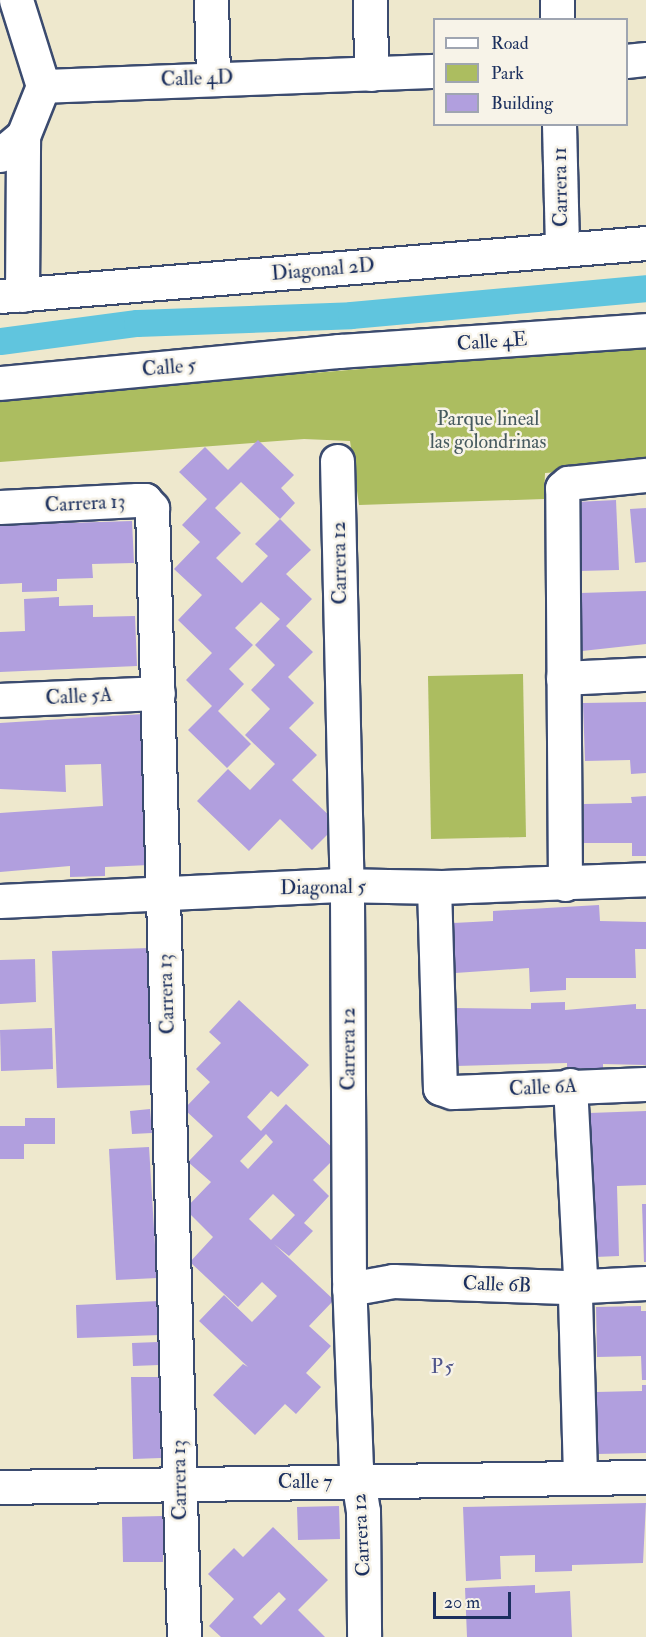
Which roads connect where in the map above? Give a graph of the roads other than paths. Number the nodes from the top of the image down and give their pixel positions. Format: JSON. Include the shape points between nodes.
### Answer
{"nodes":[{"id":1,"x":16,"y":0,"type":"edge"},
{"id":2,"x":211,"y":0,"type":"edge"},
{"id":3,"x":370,"y":0,"type":"edge"},
{"id":4,"x":557,"y":0,"type":"edge"},
{"id":5,"x":557,"y":18,"type":"edge"},
{"id":6,"x":646,"y":59,"type":"edge"},
{"id":7,"x":628,"y":61,"type":"edge"},
{"id":8,"x":433,"y":71,"type":"edge"},
{"id":9,"x":372,"y":74,"type":"junction"},
{"id":10,"x":213,"y":76,"type":"junction"},
{"id":11,"x":43,"y":86,"type":"junction"},
{"id":12,"x":559,"y":126,"type":"edge"},
{"id":13,"x":12,"y":146,"type":"edge"},
{"id":14,"x":646,"y":243,"type":"edge"},
{"id":15,"x":562,"y":249,"type":"junction"},
{"id":16,"x":11,"y":296,"type":"edge"},
{"id":17,"x":646,"y":330,"type":"edge"},
{"id":18,"x":353,"y":351,"type":"joint"},
{"id":19,"x":0,"y":383,"type":"edge"},
{"id":20,"x":337,"y":461,"type":"dead end"},
{"id":21,"x":646,"y":475,"type":"edge"},
{"id":22,"x":0,"y":507,"type":"edge"},
{"id":23,"x":646,"y":674,"type":"edge"},
{"id":24,"x":563,"y":678,"type":"junction"},
{"id":25,"x":158,"y":693,"type":"junction"},
{"id":26,"x":0,"y":700,"type":"edge"},
{"id":27,"x":646,"y":879,"type":"edge"},
{"id":28,"x":565,"y":884,"type":"junction"},
{"id":29,"x":347,"y":885,"type":"junction"},
{"id":30,"x":434,"y":887,"type":"junction"},
{"id":31,"x":165,"y":893,"type":"junction"},
{"id":32,"x":0,"y":901,"type":"edge"},
{"id":33,"x":646,"y":1084,"type":"edge"},
{"id":34,"x":570,"y":1085,"type":"junction"},
{"id":35,"x":646,"y":1283,"type":"edge"},
{"id":36,"x":576,"y":1286,"type":"junction"},
{"id":37,"x":349,"y":1289,"type":"junction"},
{"id":38,"x":646,"y":1477,"type":"edge"},
{"id":39,"x":580,"y":1478,"type":"junction"},
{"id":40,"x":358,"y":1481,"type":"junction"},
{"id":41,"x":180,"y":1483,"type":"junction"},
{"id":42,"x":0,"y":1487,"type":"edge"},
{"id":43,"x":184,"y":1637,"type":"edge"},
{"id":44,"x":364,"y":1637,"type":"edge"}],
"edges":[{"from":1,"to":11,"type":"street"},
{"from":2,"to":10,"type":"street"},
{"from":3,"to":9,"type":"street"},
{"from":4,"to":5,"type":"street"},
{"from":6,"to":7,"type":"street"},
{"from":8,"to":9,"type":"street","name":"Calle 4D"},
{"from":9,"to":10,"type":"street","name":"Calle 4D"},
{"from":10,"to":11,"type":"street","name":"Calle 4D"},
{"from":11,"to":13,"type":"street"},
{"from":12,"to":15,"type":"street","name":"Carrera 11"},
{"from":13,"to":16,"type":"street"},
{"from":14,"to":15,"type":"street","name":"Diagonal 2D"},
{"from":15,"to":16,"type":"street","name":"Diagonal 2D"},
{"from":17,"to":18,"type":"street","name":"Calle 4E"},
{"from":18,"to":19,"type":"street","name":"Calle 5"},
{"from":20,"to":29,"type":"street","name":"Carrera 12"},
{"from":21,"to":24,"type":"street","via":[[563,486]]},
{"from":22,"to":25,"type":"street","name":"Carrera 13","via":[[138,500],[150,503]]},
{"from":23,"to":24,"type":"street"},
{"from":24,"to":28,"type":"street"},
{"from":25,"to":26,"type":"street","name":"Calle 5A"},
{"from":25,"to":31,"type":"street","name":"Carrera 13"},
{"from":27,"to":28,"type":"street","name":"Diagonal 5"},
{"from":28,"to":30,"type":"street","name":"Diagonal 5"},
{"from":29,"to":30,"type":"street","name":"Diagonal 5"},
{"from":29,"to":31,"type":"street","name":"Diagonal 5"},
{"from":29,"to":37,"type":"street","name":"Carrera 12"},
{"from":30,"to":34,"type":"street","name":"Calle 6A","via":[[440,1088],[452,1092]]},
{"from":31,"to":32,"type":"street","name":"Diagonal 5"},
{"from":31,"to":41,"type":"street","name":"Carrera 13"},
{"from":33,"to":34,"type":"street","name":"Calle 6A"},
{"from":34,"to":36,"type":"street","via":[[580,1274]]},
{"from":35,"to":36,"type":"street","name":"Calle 6B"},
{"from":36,"to":37,"type":"street","name":"Calle 6B","via":[[393,1281]]},
{"from":36,"to":39,"type":"street"},
{"from":37,"to":40,"type":"street","name":"Carrera 12"},
{"from":38,"to":39,"type":"street","name":"Calle 7"},
{"from":39,"to":40,"type":"street","name":"Calle 7"},
{"from":40,"to":41,"type":"street","name":"Calle 7"},
{"from":40,"to":44,"type":"street","name":"Carrera 12","via":[[363,1511]]},
{"from":41,"to":42,"type":"street","name":"Calle 7"},
{"from":41,"to":43,"type":"street","name":"Carrera 13"}]}
